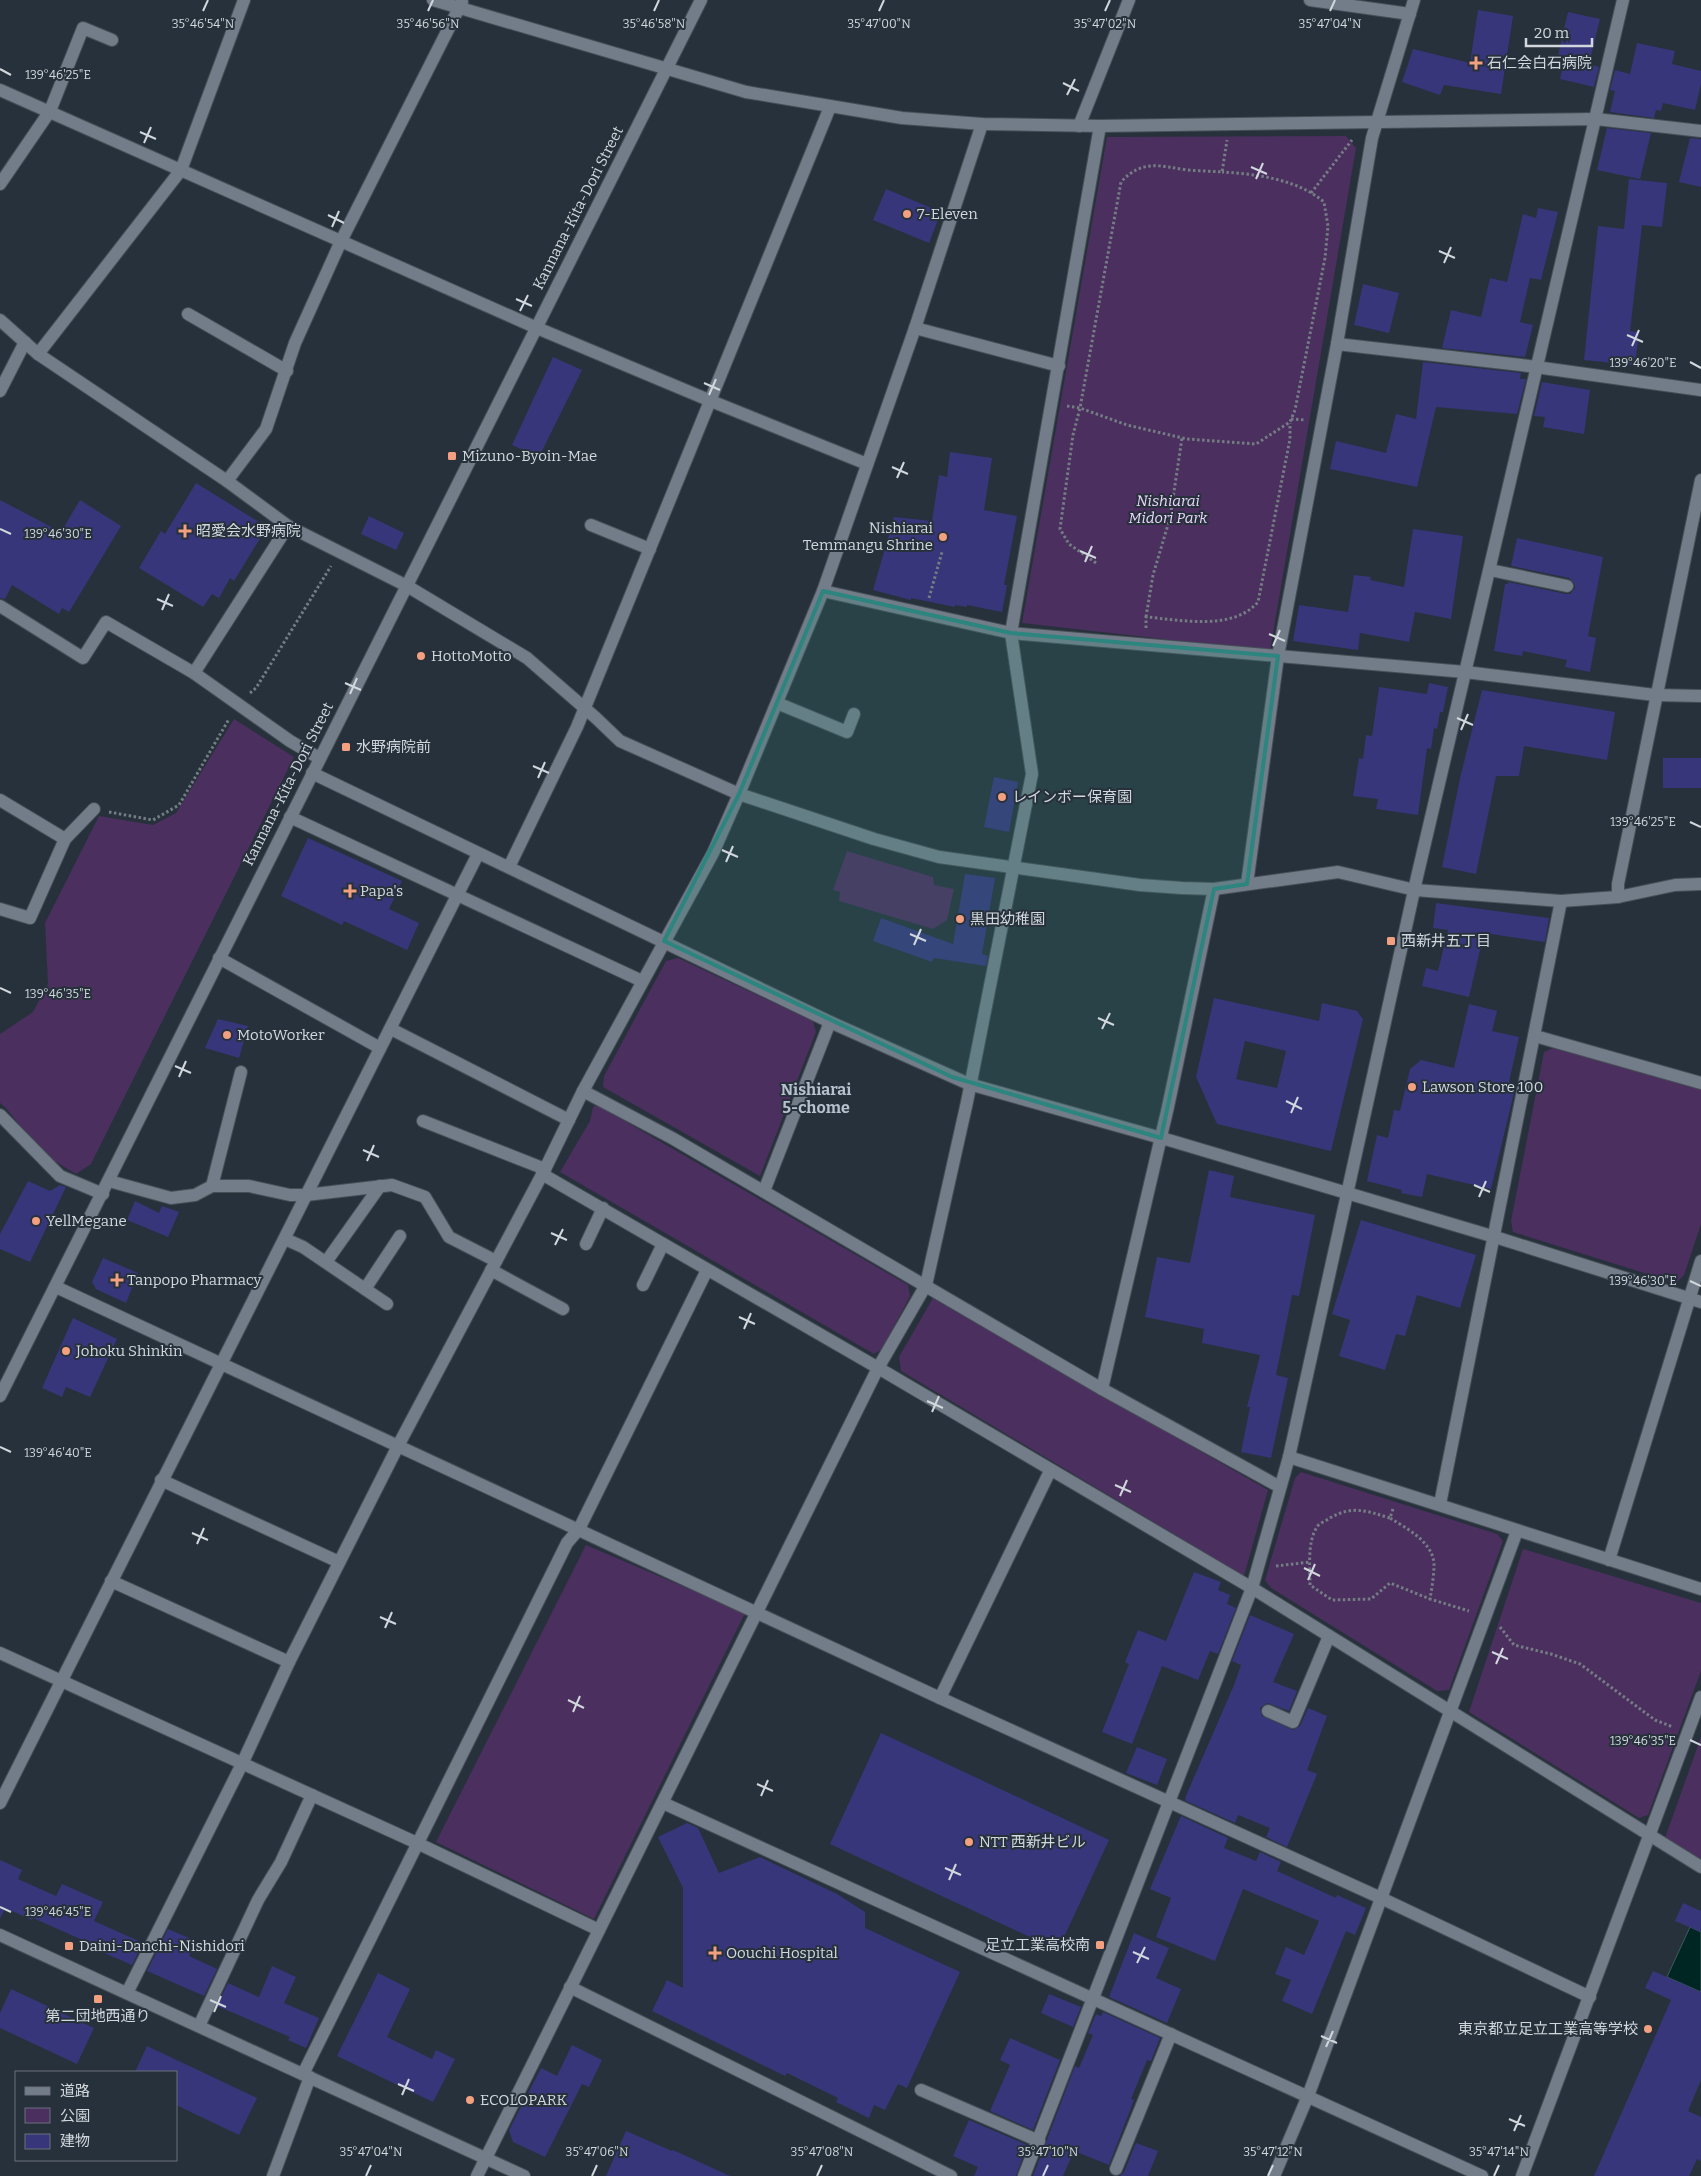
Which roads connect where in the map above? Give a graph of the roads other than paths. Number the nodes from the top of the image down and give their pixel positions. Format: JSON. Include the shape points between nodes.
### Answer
{"nodes":[{"id":1,"x":244,"y":0,"type":"edge"},
{"id":2,"x":433,"y":0,"type":"edge"},
{"id":3,"x":701,"y":0,"type":"edge"},
{"id":4,"x":1129,"y":0,"type":"edge"},
{"id":5,"x":1310,"y":0,"type":"edge"},
{"id":6,"x":1414,"y":0,"type":"edge"},
{"id":7,"x":1623,"y":0,"type":"edge"},
{"id":8,"x":461,"y":4,"type":"edge"},
{"id":9,"x":1410,"y":14,"type":"junction"},
{"id":10,"x":112,"y":40,"type":"dead end"},
{"id":11,"x":666,"y":70,"type":"junction"},
{"id":12,"x":0,"y":90,"type":"edge"},
{"id":13,"x":830,"y":107,"type":"junction"},
{"id":14,"x":50,"y":111,"type":"junction"},
{"id":15,"x":1596,"y":119,"type":"junction"},
{"id":16,"x":1377,"y":122,"type":"junction"},
{"id":17,"x":982,"y":124,"type":"junction"},
{"id":18,"x":1079,"y":126,"type":"junction"},
{"id":19,"x":1100,"y":126,"type":"junction"},
{"id":20,"x":1701,"y":131,"type":"edge"},
{"id":21,"x":181,"y":170,"type":"junction"},
{"id":22,"x":0,"y":184,"type":"edge"},
{"id":23,"x":341,"y":241,"type":"junction"},
{"id":24,"x":188,"y":314,"type":"dead end"},
{"id":25,"x":0,"y":320,"type":"edge"},
{"id":26,"x":537,"y":328,"type":"junction"},
{"id":27,"x":915,"y":328,"type":"junction"},
{"id":28,"x":25,"y":342,"type":"junction"},
{"id":29,"x":1337,"y":344,"type":"junction"},
{"id":30,"x":38,"y":354,"type":"junction"},
{"id":31,"x":1059,"y":366,"type":"junction"},
{"id":32,"x":1537,"y":367,"type":"junction"},
{"id":33,"x":287,"y":371,"type":"junction"},
{"id":34,"x":1701,"y":390,"type":"edge"},
{"id":35,"x":0,"y":391,"type":"edge"},
{"id":36,"x":711,"y":401,"type":"junction"},
{"id":37,"x":867,"y":464,"type":"junction"},
{"id":38,"x":1701,"y":480,"type":"edge"},
{"id":39,"x":227,"y":481,"type":"junction"},
{"id":40,"x":288,"y":526,"type":"junction"},
{"id":41,"x":591,"y":526,"type":"dead end"},
{"id":42,"x":650,"y":549,"type":"junction"},
{"id":43,"x":1490,"y":570,"type":"junction"},
{"id":44,"x":407,"y":586,"type":"junction"},
{"id":45,"x":1566,"y":586,"type":"dead end"},
{"id":46,"x":823,"y":591,"type":"junction"},
{"id":47,"x":0,"y":606,"type":"edge"},
{"id":48,"x":1011,"y":633,"type":"junction"},
{"id":49,"x":1278,"y":656,"type":"junction"},
{"id":50,"x":1465,"y":672,"type":"junction"},
{"id":51,"x":194,"y":673,"type":"junction"},
{"id":52,"x":1655,"y":695,"type":"junction"},
{"id":53,"x":1701,"y":696,"type":"edge"},
{"id":54,"x":777,"y":703,"type":"junction"},
{"id":55,"x":584,"y":708,"type":"junction"},
{"id":56,"x":854,"y":714,"type":"dead end"},
{"id":57,"x":319,"y":758,"type":"junction"},
{"id":58,"x":312,"y":773,"type":"junction"},
{"id":59,"x":739,"y":794,"type":"junction"},
{"id":60,"x":0,"y":800,"type":"edge"},
{"id":61,"x":94,"y":809,"type":"dead end"},
{"id":62,"x":290,"y":817,"type":"junction"},
{"id":63,"x":65,"y":839,"type":"junction"},
{"id":64,"x":478,"y":854,"type":"junction"},
{"id":65,"x":1014,"y":866,"type":"junction"},
{"id":66,"x":508,"y":867,"type":"junction"},
{"id":67,"x":1247,"y":884,"type":"junction"},
{"id":68,"x":1701,"y":884,"type":"edge"},
{"id":69,"x":1214,"y":889,"type":"junction"},
{"id":70,"x":1415,"y":890,"type":"junction"},
{"id":71,"x":457,"y":894,"type":"junction"},
{"id":72,"x":1618,"y":897,"type":"junction"},
{"id":73,"x":1561,"y":901,"type":"junction"},
{"id":74,"x":0,"y":909,"type":"edge"},
{"id":75,"x":664,"y":941,"type":"junction"},
{"id":76,"x":219,"y":958,"type":"junction"},
{"id":77,"x":642,"y":981,"type":"junction"},
{"id":78,"x":830,"y":1022,"type":"junction"},
{"id":79,"x":391,"y":1030,"type":"junction"},
{"id":80,"x":1535,"y":1036,"type":"junction"},
{"id":81,"x":380,"y":1048,"type":"junction"},
{"id":82,"x":241,"y":1072,"type":"dead end"},
{"id":83,"x":1701,"y":1083,"type":"edge"},
{"id":84,"x":969,"y":1084,"type":"junction"},
{"id":85,"x":583,"y":1091,"type":"junction"},
{"id":86,"x":0,"y":1115,"type":"edge"},
{"id":87,"x":568,"y":1120,"type":"junction"},
{"id":88,"x":423,"y":1121,"type":"dead end"},
{"id":89,"x":1161,"y":1138,"type":"junction"},
{"id":90,"x":543,"y":1171,"type":"junction"},
{"id":91,"x":109,"y":1181,"type":"junction"},
{"id":92,"x":212,"y":1186,"type":"junction"},
{"id":93,"x":380,"y":1186,"type":"junction"},
{"id":94,"x":764,"y":1192,"type":"junction"},
{"id":95,"x":103,"y":1194,"type":"junction"},
{"id":96,"x":1348,"y":1194,"type":"junction"},
{"id":97,"x":306,"y":1195,"type":"junction"},
{"id":98,"x":604,"y":1208,"type":"junction"},
{"id":99,"x":400,"y":1236,"type":"dead end"},
{"id":100,"x":1495,"y":1237,"type":"junction"},
{"id":101,"x":285,"y":1239,"type":"junction"},
{"id":102,"x":586,"y":1244,"type":"dead end"},
{"id":103,"x":663,"y":1244,"type":"junction"},
{"id":104,"x":1701,"y":1261,"type":"edge"},
{"id":105,"x":326,"y":1262,"type":"junction"},
{"id":106,"x":494,"y":1265,"type":"junction"},
{"id":107,"x":707,"y":1270,"type":"junction"},
{"id":108,"x":643,"y":1285,"type":"dead end"},
{"id":109,"x":926,"y":1285,"type":"junction"},
{"id":110,"x":56,"y":1287,"type":"junction"},
{"id":111,"x":365,"y":1289,"type":"junction"},
{"id":112,"x":1695,"y":1300,"type":"edge"},
{"id":113,"x":387,"y":1304,"type":"dead end"},
{"id":114,"x":563,"y":1309,"type":"dead end"},
{"id":115,"x":221,"y":1365,"type":"junction"},
{"id":116,"x":878,"y":1368,"type":"junction"},
{"id":117,"x":1102,"y":1389,"type":"junction"},
{"id":118,"x":0,"y":1396,"type":"edge"},
{"id":119,"x":398,"y":1444,"type":"junction"},
{"id":120,"x":1289,"y":1457,"type":"junction"},
{"id":121,"x":1050,"y":1471,"type":"junction"},
{"id":122,"x":161,"y":1480,"type":"junction"},
{"id":123,"x":1280,"y":1488,"type":"junction"},
{"id":124,"x":1440,"y":1504,"type":"junction"},
{"id":125,"x":579,"y":1529,"type":"junction"},
{"id":126,"x":1517,"y":1531,"type":"junction"},
{"id":127,"x":1609,"y":1560,"type":"junction"},
{"id":128,"x":339,"y":1562,"type":"junction"},
{"id":129,"x":110,"y":1581,"type":"junction"},
{"id":130,"x":1252,"y":1588,"type":"junction"},
{"id":131,"x":1701,"y":1589,"type":"edge"},
{"id":132,"x":758,"y":1612,"type":"junction"},
{"id":133,"x":1329,"y":1636,"type":"junction"},
{"id":134,"x":0,"y":1652,"type":"edge"},
{"id":135,"x":289,"y":1662,"type":"junction"},
{"id":136,"x":61,"y":1682,"type":"junction"},
{"id":137,"x":1701,"y":1697,"type":"edge"},
{"id":138,"x":940,"y":1698,"type":"junction"},
{"id":139,"x":1268,"y":1711,"type":"dead end"},
{"id":140,"x":1450,"y":1711,"type":"junction"},
{"id":141,"x":242,"y":1764,"type":"junction"},
{"id":142,"x":312,"y":1795,"type":"junction"},
{"id":143,"x":1170,"y":1801,"type":"junction"},
{"id":144,"x":0,"y":1803,"type":"edge"},
{"id":145,"x":663,"y":1803,"type":"junction"},
{"id":146,"x":1648,"y":1835,"type":"junction"},
{"id":147,"x":416,"y":1843,"type":"junction"},
{"id":148,"x":1701,"y":1867,"type":"edge"},
{"id":149,"x":1381,"y":1898,"type":"junction"},
{"id":150,"x":599,"y":1930,"type":"junction"},
{"id":151,"x":0,"y":1935,"type":"edge"},
{"id":152,"x":570,"y":1987,"type":"junction"},
{"id":153,"x":127,"y":1993,"type":"junction"},
{"id":154,"x":1590,"y":1997,"type":"junction"},
{"id":155,"x":1094,"y":1999,"type":"junction"},
{"id":156,"x":199,"y":2026,"type":"junction"},
{"id":157,"x":1171,"y":2034,"type":"junction"},
{"id":158,"x":306,"y":2076,"type":"junction"},
{"id":159,"x":921,"y":2090,"type":"dead end"},
{"id":160,"x":1308,"y":2096,"type":"junction"},
{"id":161,"x":1039,"y":2141,"type":"junction"},
{"id":162,"x":486,"y":2158,"type":"junction"},
{"id":163,"x":1116,"y":2169,"type":"dead end"},
{"id":164,"x":273,"y":2176,"type":"edge"},
{"id":165,"x":477,"y":2176,"type":"edge"},
{"id":166,"x":524,"y":2176,"type":"edge"},
{"id":167,"x":951,"y":2176,"type":"edge"},
{"id":168,"x":1024,"y":2176,"type":"edge"},
{"id":169,"x":1274,"y":2176,"type":"edge"},
{"id":170,"x":1482,"y":2176,"type":"edge"},
{"id":171,"x":1522,"y":2176,"type":"edge"}],
"edges":[{"from":1,"to":21,"type":"street"},
{"from":2,"to":8,"type":"street"},
{"from":3,"to":11,"type":"street","name":"Kannana-Kita-Dori Street"},
{"from":4,"to":18,"type":"street"},
{"from":5,"to":9,"type":"street"},
{"from":6,"to":9,"type":"street"},
{"from":7,"to":15,"type":"street"},
{"from":8,"to":11,"type":"street"},
{"from":8,"to":23,"type":"street"},
{"from":9,"to":16,"type":"street"},
{"from":10,"to":14,"type":"street","via":[[83,28]]},
{"from":11,"to":13,"type":"street","via":[[746,92]]},
{"from":11,"to":26,"type":"street","name":"Kannana-Kita-Dori Street"},
{"from":12,"to":14,"type":"street"},
{"from":13,"to":17,"type":"street","via":[[902,118]]},
{"from":13,"to":36,"type":"street"},
{"from":14,"to":21,"type":"street"},
{"from":14,"to":22,"type":"street"},
{"from":15,"to":16,"type":"street"},
{"from":15,"to":20,"type":"street"},
{"from":15,"to":32,"type":"street"},
{"from":16,"to":19,"type":"street"},
{"from":16,"to":29,"type":"street"},
{"from":17,"to":18,"type":"street"},
{"from":17,"to":27,"type":"street"},
{"from":18,"to":19,"type":"street"},
{"from":19,"to":31,"type":"street"},
{"from":21,"to":23,"type":"street"},
{"from":21,"to":30,"type":"street"},
{"from":23,"to":26,"type":"street"},
{"from":23,"to":33,"type":"street","via":[[295,343]]},
{"from":24,"to":33,"type":"street"},
{"from":25,"to":28,"type":"street"},
{"from":26,"to":36,"type":"street"},
{"from":26,"to":44,"type":"street","name":"Kannana-Kita-Dori Street"},
{"from":27,"to":31,"type":"street"},
{"from":27,"to":37,"type":"street"},
{"from":28,"to":30,"type":"street"},
{"from":28,"to":35,"type":"street"},
{"from":29,"to":32,"type":"street"},
{"from":29,"to":49,"type":"street"},
{"from":30,"to":39,"type":"street"},
{"from":31,"to":48,"type":"street"},
{"from":32,"to":34,"type":"street"},
{"from":32,"to":43,"type":"street"},
{"from":33,"to":39,"type":"street","via":[[266,429]]},
{"from":36,"to":37,"type":"street"},
{"from":36,"to":42,"type":"street"},
{"from":37,"to":46,"type":"street"},
{"from":38,"to":52,"type":"street"},
{"from":39,"to":40,"type":"street"},
{"from":40,"to":44,"type":"street"},
{"from":40,"to":51,"type":"street"},
{"from":41,"to":42,"type":"street"},
{"from":42,"to":55,"type":"street"},
{"from":43,"to":45,"type":"street"},
{"from":43,"to":50,"type":"street"},
{"from":44,"to":55,"type":"street","via":[[527,658]]},
{"from":44,"to":57,"type":"street","name":"Kannana-Kita-Dori Street"},
{"from":46,"to":48,"type":"street"},
{"from":46,"to":54,"type":"street"},
{"from":47,"to":51,"type":"street","via":[[82,658],[106,622]]},
{"from":48,"to":49,"type":"street"},
{"from":48,"to":65,"type":"street","via":[[1032,774]]},
{"from":49,"to":50,"type":"street"},
{"from":49,"to":67,"type":"street"},
{"from":50,"to":52,"type":"street"},
{"from":50,"to":70,"type":"street"},
{"from":51,"to":57,"type":"street"},
{"from":52,"to":53,"type":"street"},
{"from":52,"to":72,"type":"street"},
{"from":54,"to":56,"type":"street","via":[[847,732]]},
{"from":54,"to":59,"type":"street"},
{"from":55,"to":59,"type":"street","via":[[620,741]]},
{"from":55,"to":66,"type":"street"},
{"from":57,"to":58,"type":"street","name":"Kannana-Kita-Dori Street"},
{"from":58,"to":62,"type":"street","name":"Kannana-Kita-Dori Street"},
{"from":58,"to":64,"type":"street"},
{"from":59,"to":65,"type":"street","via":[[929,854]]},
{"from":59,"to":75,"type":"street","via":[[712,853]]},
{"from":60,"to":63,"type":"street"},
{"from":61,"to":63,"type":"street"},
{"from":62,"to":71,"type":"street"},
{"from":62,"to":76,"type":"street","name":"Kannana-Kita-Dori Street"},
{"from":63,"to":74,"type":"street","via":[[30,918]]},
{"from":64,"to":66,"type":"street"},
{"from":64,"to":71,"type":"street"},
{"from":65,"to":69,"type":"street","via":[[1140,885]]},
{"from":65,"to":84,"type":"street"},
{"from":66,"to":75,"type":"street"},
{"from":67,"to":69,"type":"street"},
{"from":67,"to":70,"type":"street","via":[[1338,872]]},
{"from":68,"to":72,"type":"street","via":[[1676,885]]},
{"from":69,"to":89,"type":"street"},
{"from":70,"to":73,"type":"street"},
{"from":70,"to":96,"type":"street"},
{"from":71,"to":77,"type":"street"},
{"from":71,"to":79,"type":"street"},
{"from":72,"to":73,"type":"street"},
{"from":73,"to":80,"type":"street"},
{"from":75,"to":77,"type":"street"},
{"from":75,"to":78,"type":"street"},
{"from":76,"to":81,"type":"street"},
{"from":76,"to":91,"type":"street","name":"Kannana-Kita-Dori Street"},
{"from":77,"to":85,"type":"street"},
{"from":78,"to":84,"type":"street"},
{"from":78,"to":94,"type":"street"},
{"from":79,"to":81,"type":"street"},
{"from":79,"to":87,"type":"street"},
{"from":80,"to":83,"type":"street"},
{"from":80,"to":100,"type":"street"},
{"from":81,"to":97,"type":"street"},
{"from":82,"to":92,"type":"street"},
{"from":84,"to":89,"type":"street"},
{"from":84,"to":109,"type":"street"},
{"from":85,"to":87,"type":"street"},
{"from":85,"to":94,"type":"street"},
{"from":86,"to":95,"type":"street","via":[[60,1176]]},
{"from":87,"to":90,"type":"street"},
{"from":88,"to":90,"type":"street"},
{"from":89,"to":96,"type":"street"},
{"from":89,"to":117,"type":"street"},
{"from":90,"to":98,"type":"street"},
{"from":90,"to":106,"type":"street"},
{"from":91,"to":92,"type":"street","via":[[172,1198],[194,1195]]},
{"from":91,"to":95,"type":"street","name":"Kannana-Kita-Dori Street"},
{"from":92,"to":97,"type":"street","via":[[249,1186]]},
{"from":93,"to":97,"type":"street"},
{"from":93,"to":105,"type":"street"},
{"from":93,"to":106,"type":"street","via":[[392,1185],[425,1197],[449,1237]]},
{"from":94,"to":109,"type":"street"},
{"from":95,"to":110,"type":"street","name":"Kannana-Kita-Dori Street"},
{"from":96,"to":100,"type":"street"},
{"from":96,"to":120,"type":"street"},
{"from":97,"to":101,"type":"street"},
{"from":98,"to":102,"type":"street"},
{"from":98,"to":103,"type":"street"},
{"from":99,"to":111,"type":"street"},
{"from":100,"to":112,"type":"street"},
{"from":100,"to":124,"type":"street"},
{"from":101,"to":105,"type":"street","via":[[303,1246]]},
{"from":101,"to":115,"type":"street"},
{"from":103,"to":107,"type":"street"},
{"from":103,"to":108,"type":"street"},
{"from":104,"to":112,"type":"street"},
{"from":105,"to":111,"type":"street"},
{"from":106,"to":114,"type":"street"},
{"from":106,"to":119,"type":"street"},
{"from":107,"to":116,"type":"street"},
{"from":107,"to":125,"type":"street"},
{"from":109,"to":116,"type":"street"},
{"from":109,"to":117,"type":"street"},
{"from":110,"to":115,"type":"street"},
{"from":110,"to":118,"type":"street","name":"Kannana-Kita-Dori Street"},
{"from":111,"to":113,"type":"street"},
{"from":112,"to":127,"type":"street"},
{"from":115,"to":119,"type":"street"},
{"from":115,"to":122,"type":"street"},
{"from":116,"to":121,"type":"street"},
{"from":116,"to":132,"type":"street"},
{"from":117,"to":123,"type":"street"},
{"from":119,"to":125,"type":"street"},
{"from":119,"to":128,"type":"street"},
{"from":120,"to":123,"type":"street"},
{"from":120,"to":124,"type":"street"},
{"from":121,"to":130,"type":"street"},
{"from":121,"to":138,"type":"street"},
{"from":122,"to":128,"type":"street"},
{"from":122,"to":129,"type":"street"},
{"from":123,"to":130,"type":"street"},
{"from":124,"to":126,"type":"street"},
{"from":125,"to":132,"type":"street"},
{"from":125,"to":147,"type":"street","via":[[568,1543]]},
{"from":126,"to":127,"type":"street"},
{"from":126,"to":140,"type":"street"},
{"from":127,"to":131,"type":"street"},
{"from":128,"to":135,"type":"street"},
{"from":129,"to":135,"type":"street"},
{"from":129,"to":136,"type":"street"},
{"from":130,"to":133,"type":"street"},
{"from":130,"to":143,"type":"street"},
{"from":132,"to":138,"type":"street"},
{"from":132,"to":145,"type":"street"},
{"from":133,"to":139,"type":"street","via":[[1293,1722]]},
{"from":133,"to":140,"type":"street"},
{"from":134,"to":136,"type":"street"},
{"from":135,"to":141,"type":"street"},
{"from":136,"to":141,"type":"street"},
{"from":136,"to":144,"type":"street"},
{"from":137,"to":146,"type":"street"},
{"from":138,"to":143,"type":"street"},
{"from":140,"to":146,"type":"street"},
{"from":140,"to":149,"type":"street"},
{"from":141,"to":142,"type":"street"},
{"from":141,"to":153,"type":"street"},
{"from":142,"to":147,"type":"street"},
{"from":142,"to":156,"type":"street"},
{"from":143,"to":149,"type":"street"},
{"from":143,"to":155,"type":"street"},
{"from":145,"to":150,"type":"street"},
{"from":145,"to":155,"type":"street"},
{"from":146,"to":148,"type":"street"},
{"from":146,"to":154,"type":"street"},
{"from":147,"to":150,"type":"street"},
{"from":147,"to":158,"type":"street"},
{"from":149,"to":154,"type":"street"},
{"from":149,"to":160,"type":"street"},
{"from":150,"to":152,"type":"street"},
{"from":151,"to":153,"type":"street"},
{"from":152,"to":162,"type":"street"},
{"from":152,"to":167,"type":"street"},
{"from":153,"to":156,"type":"street"},
{"from":154,"to":171,"type":"street"},
{"from":155,"to":157,"type":"street"},
{"from":155,"to":161,"type":"street"},
{"from":156,"to":158,"type":"street"},
{"from":157,"to":160,"type":"street"},
{"from":157,"to":163,"type":"street"},
{"from":158,"to":162,"type":"street"},
{"from":158,"to":164,"type":"street"},
{"from":159,"to":161,"type":"street"},
{"from":160,"to":169,"type":"street"},
{"from":160,"to":170,"type":"street"},
{"from":161,"to":168,"type":"street"},
{"from":162,"to":165,"type":"street"},
{"from":162,"to":166,"type":"street"}]}
